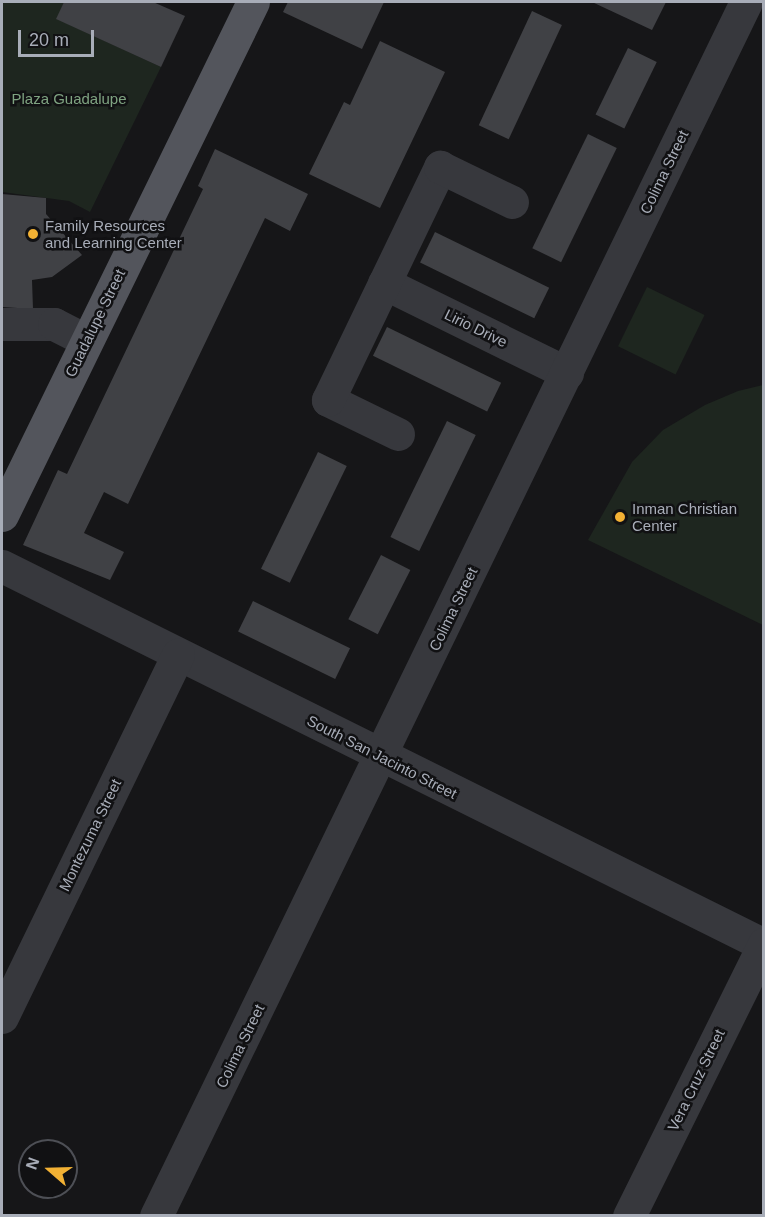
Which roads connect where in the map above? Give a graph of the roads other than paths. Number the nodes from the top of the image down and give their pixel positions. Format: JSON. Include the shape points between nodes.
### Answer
{"nodes":[{"id":1,"x":253,"y":2,"type":"edge"},
{"id":2,"x":746,"y":2,"type":"edge"},
{"id":3,"x":512,"y":202,"type":"dead end"},
{"id":4,"x":384,"y":283,"type":"junction"},
{"id":5,"x":2,"y":324,"type":"edge"},
{"id":6,"x":86,"y":340,"type":"junction"},
{"id":7,"x":567,"y":373,"type":"junction"},
{"id":8,"x":398,"y":434,"type":"dead end"},
{"id":9,"x":2,"y":515,"type":"edge"},
{"id":10,"x":2,"y":566,"type":"edge"},
{"id":11,"x":178,"y":654,"type":"junction"},
{"id":12,"x":381,"y":757,"type":"junction"},
{"id":13,"x":763,"y":945,"type":"edge"},
{"id":14,"x":2,"y":1017,"type":"edge"},
{"id":15,"x":156,"y":1215,"type":"edge"},
{"id":16,"x":629,"y":1215,"type":"edge"}],
"edges":[{"from":1,"to":6,"type":"main road","name":"Guadalupe Street"},
{"from":2,"to":7,"type":"street","name":"Colima Street"},
{"from":3,"to":4,"type":"street","via":[[440,167]]},
{"from":4,"to":7,"type":"street","name":"Lirio Drive"},
{"from":4,"to":8,"type":"street","via":[[328,400]]},
{"from":5,"to":6,"type":"street","via":[[54,324]]},
{"from":6,"to":9,"type":"main road","name":"Guadalupe Street"},
{"from":7,"to":12,"type":"street","name":"Colima Street"},
{"from":10,"to":11,"type":"street","name":"South San Jacinto Street"},
{"from":11,"to":12,"type":"street","name":"South San Jacinto Street"},
{"from":11,"to":14,"type":"street","name":"Montezuma Street"},
{"from":12,"to":13,"type":"street","name":"South San Jacinto Street"},
{"from":12,"to":15,"type":"street","name":"Colima Street"},
{"from":13,"to":16,"type":"street","name":"Vera Cruz Street"}]}
